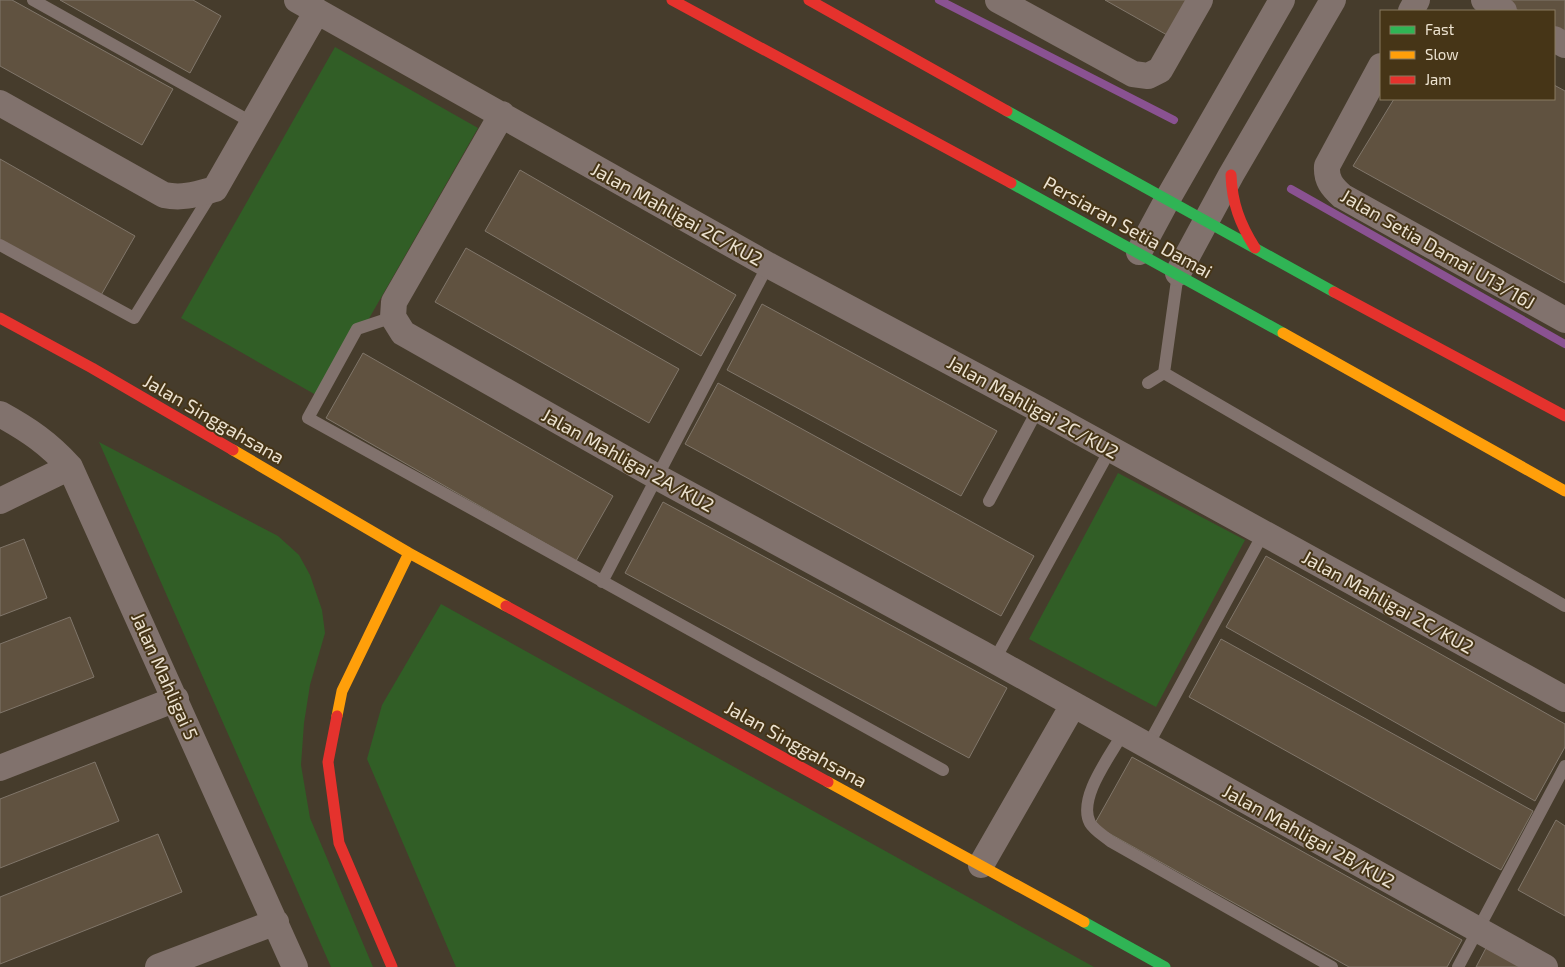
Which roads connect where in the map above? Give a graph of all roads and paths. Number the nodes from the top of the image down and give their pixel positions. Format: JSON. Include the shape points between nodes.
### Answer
{"nodes":[{"id":1,"x":33,"y":0,"type":"edge"},
{"id":2,"x":672,"y":0,"type":"edge"},
{"id":3,"x":810,"y":0,"type":"edge"},
{"id":4,"x":998,"y":0,"type":"edge"},
{"id":5,"x":1200,"y":0,"type":"edge"},
{"id":6,"x":1282,"y":0,"type":"edge"},
{"id":7,"x":1333,"y":0,"type":"edge"},
{"id":8,"x":1484,"y":0,"type":"edge"},
{"id":9,"x":307,"y":6,"type":"edge"},
{"id":10,"x":1502,"y":10,"type":"edge"},
{"id":11,"x":1380,"y":68,"type":"edge"},
{"id":12,"x":0,"y":103,"type":"edge"},
{"id":13,"x":502,"y":114,"type":"junction"},
{"id":14,"x":253,"y":123,"type":"junction"},
{"id":15,"x":1231,"y":175,"type":"junction"},
{"id":16,"x":215,"y":189,"type":"junction"},
{"id":17,"x":1167,"y":200,"type":"junction"},
{"id":18,"x":1205,"y":220,"type":"junction"},
{"id":19,"x":0,"y":246,"type":"edge"},
{"id":20,"x":1256,"y":250,"type":"junction"},
{"id":21,"x":1139,"y":252,"type":"junction"},
{"id":22,"x":768,"y":265,"type":"junction"},
{"id":23,"x":1178,"y":273,"type":"junction"},
{"id":24,"x":393,"y":317,"type":"junction"},
{"id":25,"x":0,"y":318,"type":"edge"},
{"id":26,"x":1565,"y":320,"type":"edge"},
{"id":27,"x":1164,"y":373,"type":"junction"},
{"id":28,"x":1148,"y":383,"type":"dead end"},
{"id":29,"x":1038,"y":409,"type":"junction"},
{"id":30,"x":0,"y":414,"type":"edge"},
{"id":31,"x":1565,"y":416,"type":"edge"},
{"id":32,"x":1110,"y":450,"type":"junction"},
{"id":33,"x":70,"y":467,"type":"junction"},
{"id":34,"x":659,"y":478,"type":"junction"},
{"id":35,"x":1565,"y":491,"type":"edge"},
{"id":36,"x":0,"y":501,"type":"edge"},
{"id":37,"x":989,"y":501,"type":"dead end"},
{"id":38,"x":1263,"y":534,"type":"junction"},
{"id":39,"x":409,"y":552,"type":"junction"},
{"id":40,"x":602,"y":582,"type":"junction"},
{"id":41,"x":1565,"y":606,"type":"edge"},
{"id":42,"x":994,"y":661,"type":"junction"},
{"id":43,"x":176,"y":699,"type":"junction"},
{"id":44,"x":1565,"y":699,"type":"edge"},
{"id":45,"x":1073,"y":705,"type":"junction"},
{"id":46,"x":1123,"y":733,"type":"junction"},
{"id":47,"x":1147,"y":747,"type":"junction"},
{"id":48,"x":1565,"y":766,"type":"edge"},
{"id":49,"x":0,"y":768,"type":"edge"},
{"id":50,"x":943,"y":770,"type":"dead end"},
{"id":51,"x":981,"y":865,"type":"junction"},
{"id":52,"x":276,"y":922,"type":"junction"},
{"id":53,"x":1478,"y":930,"type":"junction"},
{"id":54,"x":158,"y":967,"type":"edge"},
{"id":55,"x":294,"y":967,"type":"edge"},
{"id":56,"x":392,"y":967,"type":"edge"},
{"id":57,"x":1165,"y":967,"type":"edge"},
{"id":58,"x":1332,"y":967,"type":"edge"},
{"id":59,"x":1458,"y":967,"type":"edge"},
{"id":60,"x":1545,"y":967,"type":"edge"}],
"edges":[{"from":1,"to":14,"type":"lane"},
{"from":2,"to":21,"type":"street","name":"Persiaran Setia Damai"},
{"from":3,"to":17,"type":"street"},
{"from":4,"to":5,"type":"street","via":[[1133,74],[1148,76],[1160,70]]},
{"from":6,"to":17,"type":"street"},
{"from":7,"to":15,"type":"street"},
{"from":8,"to":10,"type":"street"},
{"from":9,"to":13,"type":"street","name":"Jalan Mahligai 2C/KU2"},
{"from":9,"to":14,"type":"street"},
{"from":11,"to":26,"type":"street","name":"Jalan Setia Damai U13/16J","via":[[1327,166],[1329,182],[1342,196]]},
{"from":12,"to":16,"type":"street","via":[[164,195],[184,197]]},
{"from":13,"to":22,"type":"street","name":"Jalan Mahligai 2C/KU2"},
{"from":13,"to":24,"type":"street","via":[[394,302]]},
{"from":14,"to":16,"type":"street"},
{"from":15,"to":18,"type":"street"},
{"from":15,"to":20,"type":"street","via":[[1231,201]]},
{"from":16,"to":19,"type":"lane","via":[[134,318]]},
{"from":17,"to":18,"type":"street"},
{"from":17,"to":21,"type":"street"},
{"from":18,"to":20,"type":"street"},
{"from":18,"to":23,"type":"street"},
{"from":20,"to":31,"type":"street"},
{"from":21,"to":23,"type":"street","name":"Persiaran Setia Damai"},
{"from":22,"to":29,"type":"street","name":"Jalan Mahligai 2C/KU2"},
{"from":22,"to":34,"type":"lane"},
{"from":23,"to":27,"type":"lane"},
{"from":23,"to":35,"type":"street","name":"Persiaran Setia Damai"},
{"from":24,"to":34,"type":"street","name":"Jalan Mahligai 2A/KU2","via":[[403,333]]},
{"from":24,"to":40,"type":"lane","via":[[357,329],[308,418]]},
{"from":25,"to":39,"type":"street","name":"Jalan Singgahsana"},
{"from":27,"to":28,"type":"lane"},
{"from":27,"to":41,"type":"lane"},
{"from":29,"to":32,"type":"street","name":"Jalan Mahligai 2C/KU2"},
{"from":29,"to":37,"type":"lane"},
{"from":30,"to":33,"type":"street","name":"Jalan Mahligai 5","via":[[51,446]]},
{"from":32,"to":38,"type":"street","name":"Jalan Mahligai 2C/KU2"},
{"from":32,"to":42,"type":"lane"},
{"from":33,"to":36,"type":"street"},
{"from":33,"to":43,"type":"street","name":"Jalan Mahligai 5"},
{"from":34,"to":40,"type":"lane"},
{"from":34,"to":42,"type":"street","name":"Jalan Mahligai 2A/KU2"},
{"from":38,"to":44,"type":"street","name":"Jalan Mahligai 2C/KU2"},
{"from":38,"to":47,"type":"lane"},
{"from":39,"to":51,"type":"street","name":"Jalan Singgahsana"},
{"from":39,"to":56,"type":"street","via":[[342,692],[328,762],[339,843]]},
{"from":40,"to":50,"type":"lane"},
{"from":42,"to":45,"type":"street","name":"Jalan Mahligai 2A/KU2"},
{"from":43,"to":49,"type":"street"},
{"from":43,"to":52,"type":"street","name":"Jalan Mahligai 5"},
{"from":45,"to":46,"type":"street","name":"Jalan Mahligai 2B/KU2"},
{"from":45,"to":51,"type":"street"},
{"from":46,"to":47,"type":"street","name":"Jalan Mahligai 2B/KU2"},
{"from":46,"to":58,"type":"lane","via":[[1092,787],[1086,813],[1090,824],[1110,841]]},
{"from":47,"to":53,"type":"street","name":"Jalan Mahligai 2B/KU2"},
{"from":48,"to":53,"type":"lane"},
{"from":51,"to":57,"type":"street","name":"Jalan Singgahsana"},
{"from":52,"to":54,"type":"street"},
{"from":52,"to":55,"type":"street","name":"Jalan Mahligai 5"},
{"from":53,"to":59,"type":"lane"},
{"from":53,"to":60,"type":"street","name":"Jalan Mahligai 2B/KU2"}]}
